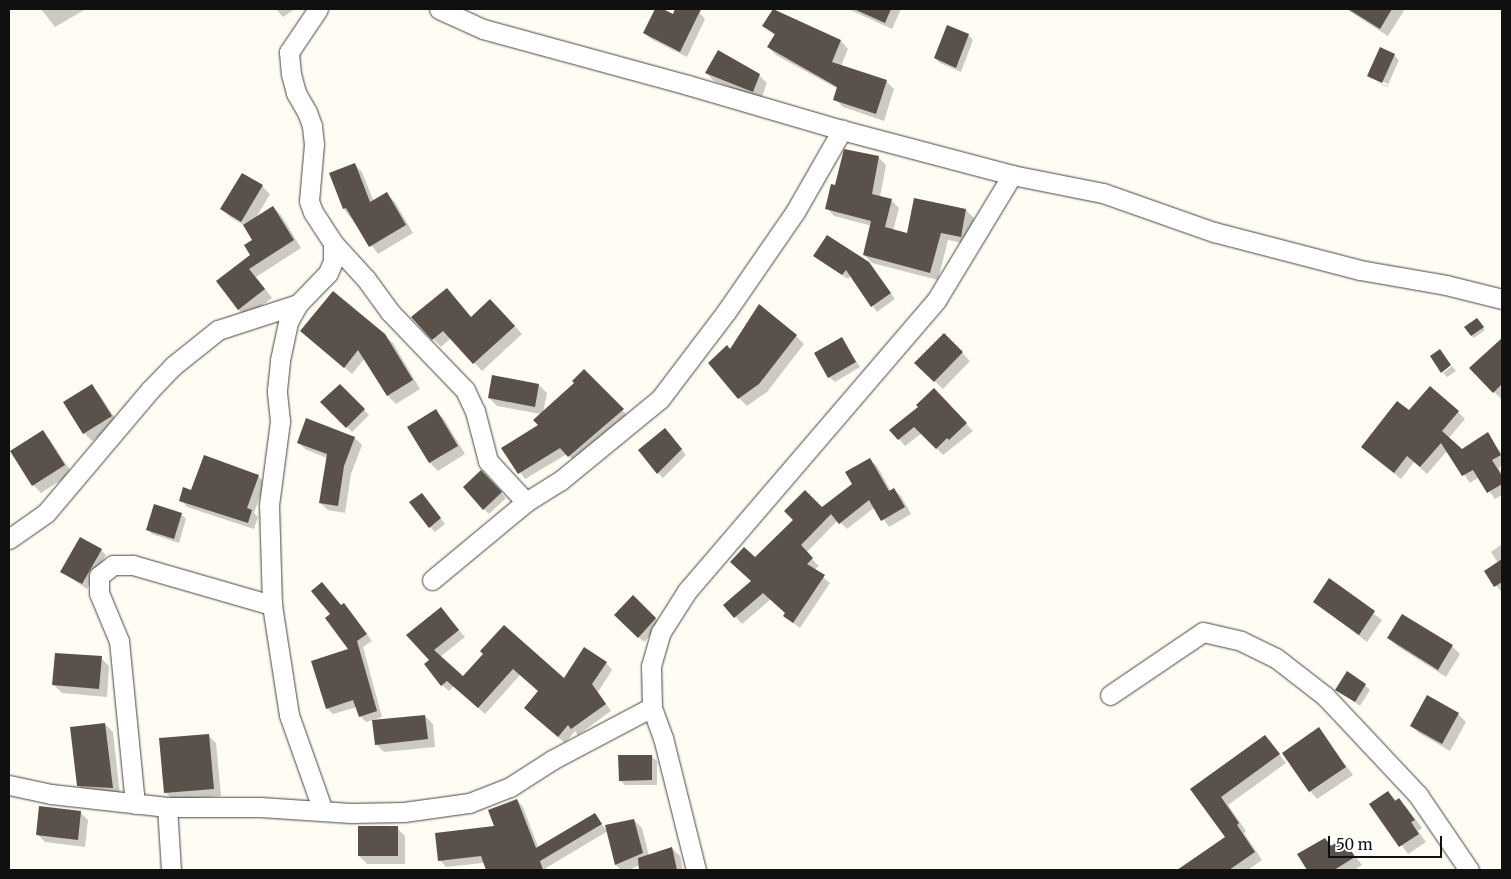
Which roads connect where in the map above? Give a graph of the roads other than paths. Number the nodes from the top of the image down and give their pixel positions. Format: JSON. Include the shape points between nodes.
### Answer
{"nodes":[{"id":1,"x":318,"y":9,"type":"edge"},
{"id":2,"x":439,"y":9,"type":"edge"},
{"id":3,"x":842,"y":130,"type":"junction"},
{"id":4,"x":1012,"y":175,"type":"junction"},
{"id":5,"x":333,"y":243,"type":"junction"},
{"id":6,"x":1502,"y":299,"type":"edge"},
{"id":7,"x":298,"y":304,"type":"junction"},
{"id":8,"x":526,"y":502,"type":"junction"},
{"id":9,"x":9,"y":539,"type":"edge"},
{"id":10,"x":432,"y":580,"type":"dead end"},
{"id":11,"x":272,"y":605,"type":"junction"},
{"id":12,"x":1110,"y":695,"type":"dead end"},
{"id":13,"x":652,"y":707,"type":"junction"},
{"id":14,"x":9,"y":785,"type":"edge"},
{"id":15,"x":135,"y":804,"type":"junction"},
{"id":16,"x":167,"y":807,"type":"junction"},
{"id":17,"x":323,"y":811,"type":"junction"},
{"id":18,"x":171,"y":870,"type":"edge"},
{"id":19,"x":696,"y":870,"type":"edge"},
{"id":20,"x":1469,"y":870,"type":"edge"}],
"edges":[{"from":1,"to":5,"type":"street","via":[[290,52],[291,74],[312,126],[314,144],[309,201]]},
{"from":2,"to":3,"type":"street","via":[[483,29]]},
{"from":3,"to":4,"type":"street"},
{"from":3,"to":8,"type":"street","via":[[796,212],[660,399],[560,480]]},
{"from":4,"to":6,"type":"street","via":[[1102,193],[1214,232],[1360,270],[1446,285]]},
{"from":4,"to":13,"type":"street","via":[[937,299],[688,591],[661,632],[651,666]]},
{"from":5,"to":7,"type":"street","via":[[333,261],[328,273]]},
{"from":5,"to":8,"type":"street","via":[[366,279],[390,312],[465,390],[475,411],[488,461]]},
{"from":7,"to":9,"type":"street","via":[[218,330],[173,366],[46,513]]},
{"from":7,"to":11,"type":"street","via":[[288,322],[280,360],[280,421],[269,505]]},
{"from":8,"to":10,"type":"street"},
{"from":11,"to":15,"type":"street","via":[[133,565],[113,565],[99,576],[99,593],[119,641]]},
{"from":11,"to":17,"type":"street","via":[[289,715]]},
{"from":12,"to":20,"type":"street","via":[[1203,632],[1241,640],[1276,658],[1325,696],[1418,795]]},
{"from":13,"to":17,"type":"street","via":[[552,760],[510,787],[469,803],[404,812]]},
{"from":13,"to":19,"type":"street","via":[[663,738]]},
{"from":14,"to":15,"type":"street","via":[[51,794]]},
{"from":15,"to":16,"type":"street"},
{"from":16,"to":17,"type":"street"},
{"from":16,"to":18,"type":"street"}]}
